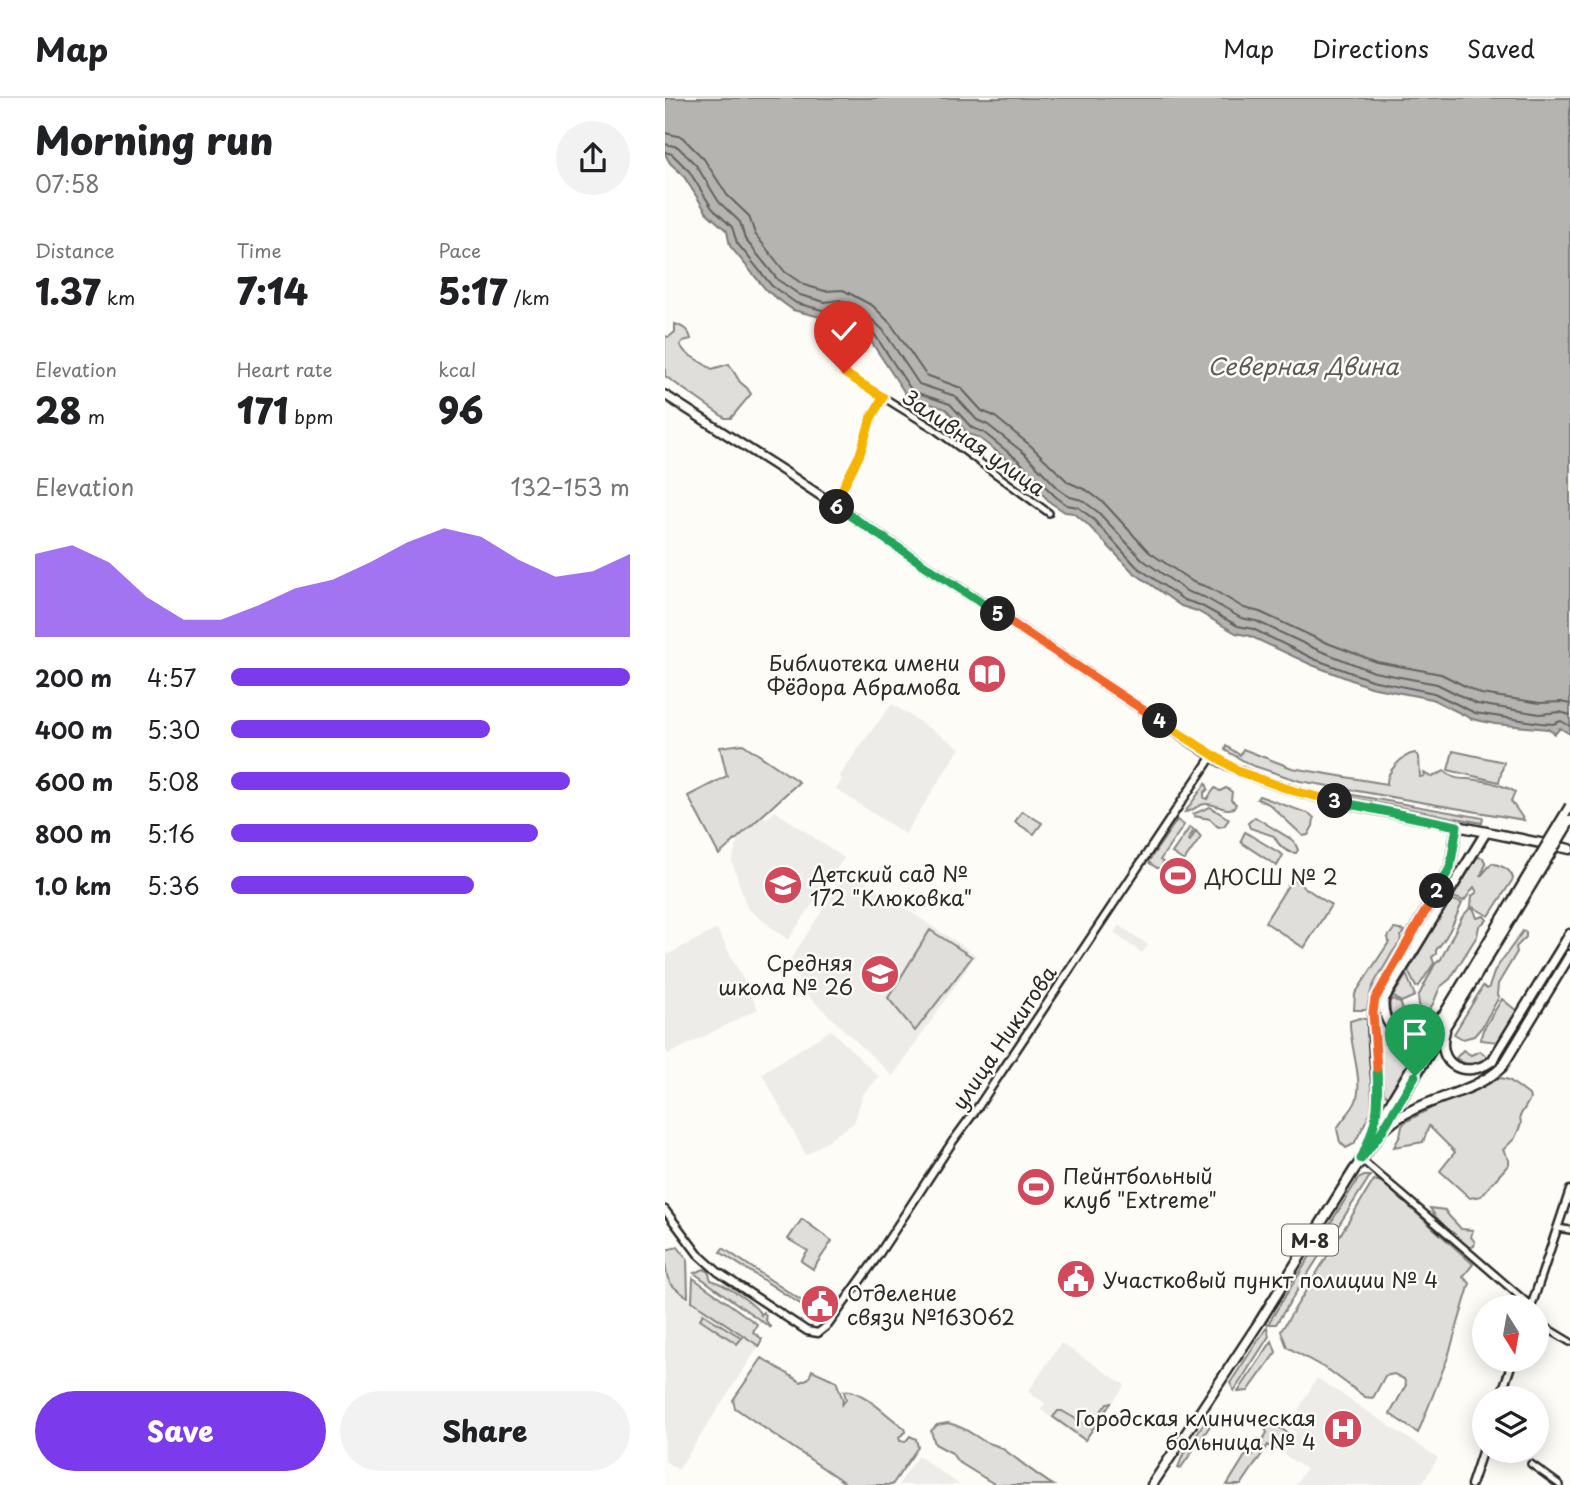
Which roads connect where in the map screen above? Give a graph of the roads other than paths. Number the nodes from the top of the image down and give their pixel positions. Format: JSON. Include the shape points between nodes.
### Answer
{"nodes":[{"id":1,"x":844,"y":373,"type":"dead end"},
{"id":2,"x":665,"y":395,"type":"edge"},
{"id":3,"x":883,"y":397,"type":"junction"},
{"id":4,"x":834,"y":505,"type":"junction"},
{"id":5,"x":1049,"y":513,"type":"dead end"},
{"id":6,"x":1212,"y":756,"type":"junction"},
{"id":7,"x":1570,"y":806,"type":"edge"},
{"id":8,"x":1570,"y":821,"type":"edge"},
{"id":9,"x":1457,"y":826,"type":"junction"},
{"id":10,"x":1486,"y":832,"type":"junction"},
{"id":11,"x":1570,"y":849,"type":"edge"},
{"id":12,"x":1503,"y":925,"type":"junction"},
{"id":13,"x":1570,"y":934,"type":"edge"},
{"id":14,"x":1570,"y":955,"type":"edge"},
{"id":15,"x":1447,"y":1017,"type":"junction"},
{"id":16,"x":1377,"y":1132,"type":"junction"},
{"id":17,"x":1361,"y":1159,"type":"junction"},
{"id":18,"x":1570,"y":1190,"type":"edge"},
{"id":19,"x":665,"y":1210,"type":"edge"},
{"id":20,"x":1557,"y":1228,"type":"junction"},
{"id":21,"x":1570,"y":1230,"type":"edge"},
{"id":22,"x":1517,"y":1295,"type":"edge"},
{"id":23,"x":1535,"y":1295,"type":"edge"},
{"id":24,"x":1549,"y":1329,"type":"edge"},
{"id":25,"x":1570,"y":1342,"type":"edge"},
{"id":26,"x":1478,"y":1463,"type":"edge"},
{"id":27,"x":1531,"y":1464,"type":"dead end"},
{"id":28,"x":1152,"y":1485,"type":"edge"},
{"id":29,"x":1471,"y":1485,"type":"edge"},
{"id":30,"x":1560,"y":1485,"type":"edge"}],
"edges":[{"from":1,"to":3,"type":"street","name":"Заливная улица"},
{"from":2,"to":4,"type":"main road"},
{"from":3,"to":4,"type":"street","name":"Заливная улица"},
{"from":3,"to":5,"type":"street","name":"Заливная улица"},
{"from":4,"to":6,"type":"main road"},
{"from":6,"to":9,"type":"main road","via":[[1240,772],[1294,791]]},
{"from":6,"to":19,"type":"street","name":"улица Никитова","via":[[828,1325],[818,1333],[807,1331],[718,1272],[698,1254]]},
{"from":7,"to":12,"type":"main road","bridge":true},
{"from":8,"to":12,"type":"main road","bridge":true},
{"from":9,"to":10,"type":"main road"},
{"from":9,"to":16,"type":"main road","via":[[1450,868],[1375,999]]},
{"from":10,"to":11,"type":"main road"},
{"from":10,"to":15,"type":"main road","via":[[1384,999],[1385,1020],[1400,1034],[1419,1034]]},
{"from":12,"to":15,"type":"main road"},
{"from":13,"to":15,"type":"main road","via":[[1486,1066],[1466,1071],[1452,1065],[1443,1046]]},
{"from":14,"to":16,"type":"main road","via":[[1502,1067],[1488,1078],[1400,1115]]},
{"from":15,"to":16,"type":"main road","number":"М-8"},
{"from":16,"to":17,"type":"main road","number":"М-8"},
{"from":17,"to":22,"type":"street"},
{"from":17,"to":28,"type":"main road","number":"М-8"},
{"from":18,"to":20,"type":"street"},
{"from":20,"to":21,"type":"street"},
{"from":20,"to":23,"type":"street"},
{"from":24,"to":25,"type":"street"},
{"from":26,"to":29,"type":"street"},
{"from":27,"to":30,"type":"street"}]}
